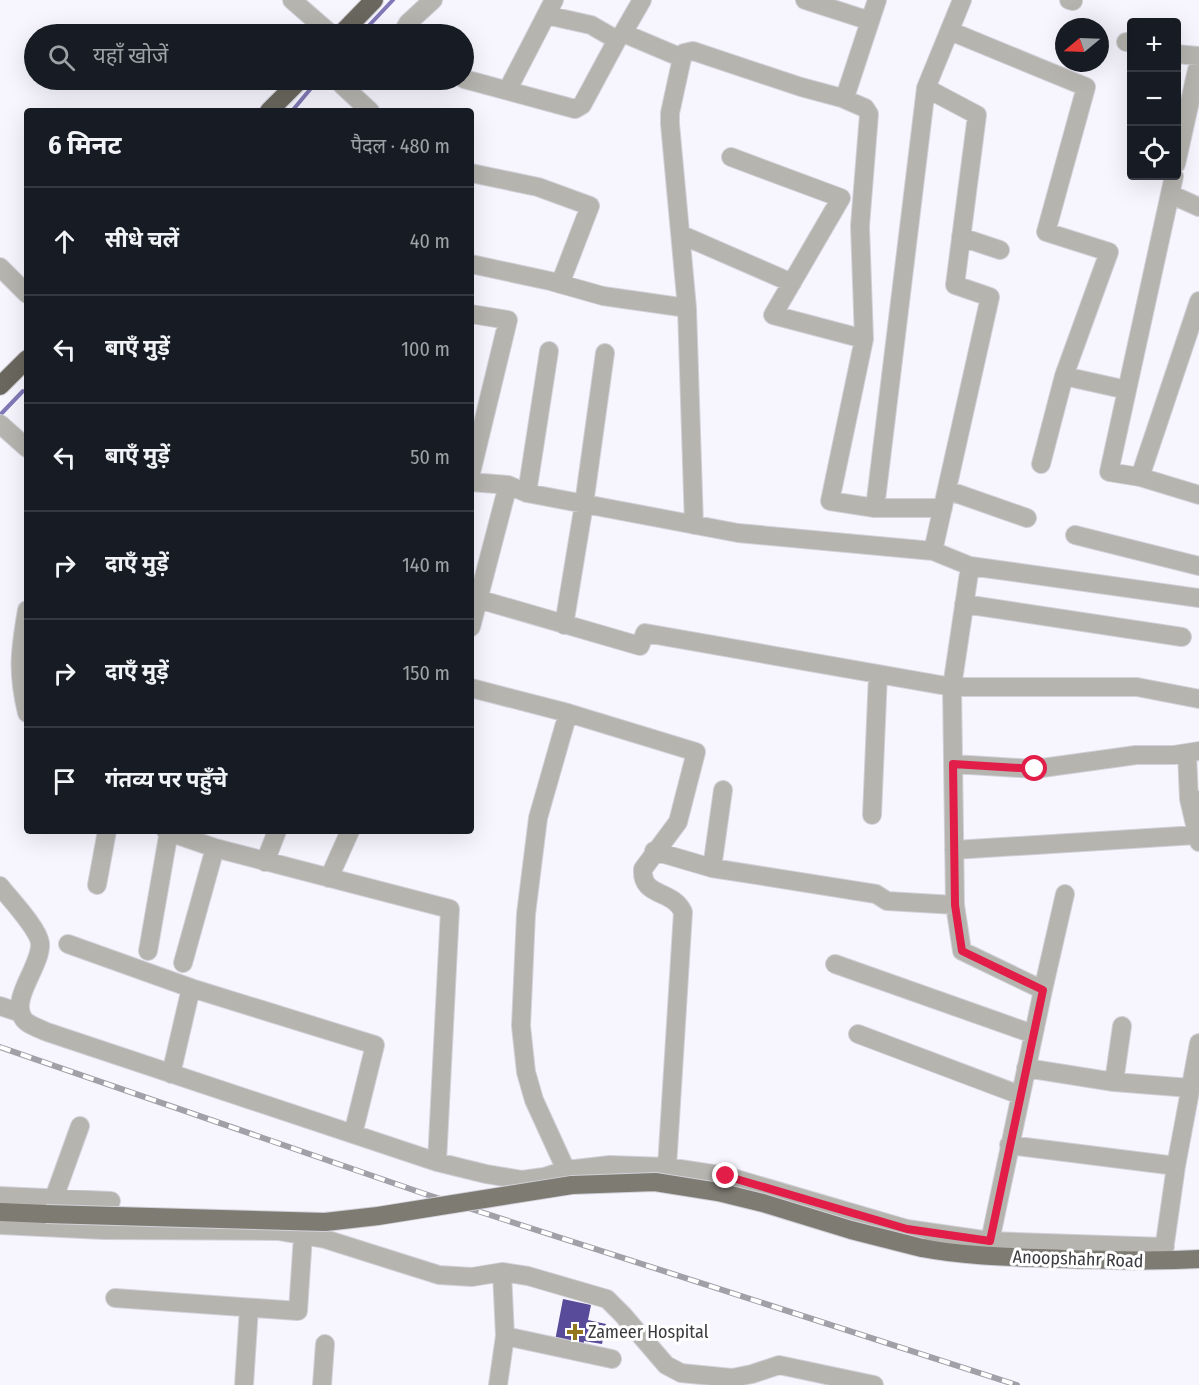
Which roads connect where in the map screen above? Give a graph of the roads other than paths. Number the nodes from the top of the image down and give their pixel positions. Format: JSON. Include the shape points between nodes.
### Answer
{"nodes":[{"id":1,"x":292,"y":0,"type":"edge"},
{"id":2,"x":375,"y":0,"type":"edge"},
{"id":3,"x":433,"y":0,"type":"edge"},
{"id":4,"x":642,"y":0,"type":"edge"},
{"id":5,"x":805,"y":0,"type":"edge"},
{"id":6,"x":877,"y":0,"type":"edge"},
{"id":7,"x":962,"y":0,"type":"edge"},
{"id":8,"x":550,"y":7,"type":"edge"},
{"id":9,"x":870,"y":21,"type":"junction"},
{"id":10,"x":320,"y":24,"type":"edge"},
{"id":11,"x":351,"y":24,"type":"edge"},
{"id":12,"x":407,"y":24,"type":"edge"},
{"id":13,"x":950,"y":31,"type":"junction"},
{"id":14,"x":620,"y":36,"type":"junction"},
{"id":15,"x":1181,"y":56,"type":"edge"},
{"id":16,"x":681,"y":58,"type":"junction"},
{"id":17,"x":1198,"y":65,"type":"edge"},
{"id":18,"x":474,"y":81,"type":"edge"},
{"id":19,"x":926,"y":88,"type":"junction"},
{"id":20,"x":508,"y":89,"type":"junction"},
{"id":21,"x":290,"y":90,"type":"edge"},
{"id":22,"x":351,"y":90,"type":"edge"},
{"id":23,"x":842,"y":98,"type":"junction"},
{"id":24,"x":1195,"y":103,"type":"edge"},
{"id":25,"x":271,"y":108,"type":"edge"},
{"id":26,"x":367,"y":108,"type":"edge"},
{"id":27,"x":1181,"y":148,"type":"edge"},
{"id":28,"x":731,"y":156,"type":"dead end"},
{"id":29,"x":474,"y":174,"type":"edge"},
{"id":30,"x":1173,"y":180,"type":"edge"},
{"id":31,"x":1170,"y":194,"type":"junction"},
{"id":32,"x":1199,"y":207,"type":"edge"},
{"id":33,"x":681,"y":235,"type":"junction"},
{"id":34,"x":961,"y":237,"type":"junction"},
{"id":35,"x":1000,"y":250,"type":"dead end"},
{"id":36,"x":474,"y":265,"type":"edge"},
{"id":37,"x":0,"y":267,"type":"edge"},
{"id":38,"x":792,"y":283,"type":"junction"},
{"id":39,"x":560,"y":284,"type":"junction"},
{"id":40,"x":24,"y":291,"type":"edge"},
{"id":41,"x":1199,"y":301,"type":"edge"},
{"id":42,"x":687,"y":308,"type":"junction"},
{"id":43,"x":474,"y":314,"type":"edge"},
{"id":44,"x":864,"y":339,"type":"junction"},
{"id":45,"x":549,"y":351,"type":"dead end"},
{"id":46,"x":605,"y":353,"type":"dead end"},
{"id":47,"x":24,"y":368,"type":"edge"},
{"id":48,"x":1064,"y":376,"type":"junction"},
{"id":49,"x":0,"y":386,"type":"edge"},
{"id":50,"x":1127,"y":390,"type":"junction"},
{"id":51,"x":0,"y":424,"type":"edge"},
{"id":52,"x":24,"y":445,"type":"edge"},
{"id":53,"x":474,"y":461,"type":"edge"},
{"id":54,"x":1041,"y":464,"type":"dead end"},
{"id":55,"x":1140,"y":477,"type":"junction"},
{"id":56,"x":474,"y":482,"type":"edge"},
{"id":57,"x":508,"y":485,"type":"junction"},
{"id":58,"x":527,"y":493,"type":"junction"},
{"id":59,"x":1199,"y":495,"type":"edge"},
{"id":60,"x":945,"y":499,"type":"junction"},
{"id":61,"x":584,"y":504,"type":"junction"},
{"id":62,"x":876,"y":508,"type":"junction"},
{"id":63,"x":1027,"y":518,"type":"dead end"},
{"id":64,"x":694,"y":525,"type":"junction"},
{"id":65,"x":1075,"y":534,"type":"dead end"},
{"id":66,"x":933,"y":551,"type":"junction"},
{"id":67,"x":970,"y":566,"type":"junction"},
{"id":68,"x":1199,"y":566,"type":"edge"},
{"id":69,"x":474,"y":597,"type":"edge"},
{"id":70,"x":1199,"y":598,"type":"edge"},
{"id":71,"x":964,"y":604,"type":"junction"},
{"id":72,"x":564,"y":625,"type":"junction"},
{"id":73,"x":1182,"y":637,"type":"dead end"},
{"id":74,"x":23,"y":653,"type":"edge"},
{"id":75,"x":878,"y":674,"type":"junction"},
{"id":76,"x":952,"y":687,"type":"junction"},
{"id":77,"x":474,"y":689,"type":"edge"},
{"id":78,"x":1199,"y":699,"type":"edge"},
{"id":79,"x":24,"y":700,"type":"edge"},
{"id":80,"x":568,"y":713,"type":"junction"},
{"id":81,"x":1193,"y":752,"type":"edge"},
{"id":82,"x":953,"y":764,"type":"junction"},
{"id":83,"x":723,"y":790,"type":"dead end"},
{"id":84,"x":1194,"y":800,"type":"edge"},
{"id":85,"x":872,"y":815,"type":"dead end"},
{"id":86,"x":106,"y":834,"type":"edge"},
{"id":87,"x":168,"y":834,"type":"edge"},
{"id":88,"x":180,"y":834,"type":"edge"},
{"id":89,"x":276,"y":834,"type":"edge"},
{"id":90,"x":349,"y":834,"type":"edge"},
{"id":91,"x":1197,"y":838,"type":"edge"},
{"id":92,"x":208,"y":841,"type":"edge"},
{"id":93,"x":954,"y":850,"type":"junction"},
{"id":94,"x":654,"y":851,"type":"junction"},
{"id":95,"x":266,"y":862,"type":"junction"},
{"id":96,"x":712,"y":868,"type":"junction"},
{"id":97,"x":329,"y":878,"type":"junction"},
{"id":98,"x":97,"y":885,"type":"dead end"},
{"id":99,"x":0,"y":886,"type":"edge"},
{"id":100,"x":1065,"y":894,"type":"dead end"},
{"id":101,"x":955,"y":905,"type":"junction"},
{"id":102,"x":68,"y":944,"type":"dead end"},
{"id":103,"x":148,"y":951,"type":"dead end"},
{"id":104,"x":183,"y":963,"type":"dead end"},
{"id":105,"x":835,"y":964,"type":"dead end"},
{"id":106,"x":191,"y":988,"type":"junction"},
{"id":107,"x":1043,"y":990,"type":"junction"},
{"id":108,"x":0,"y":1006,"type":"edge"},
{"id":109,"x":21,"y":1013,"type":"junction"},
{"id":110,"x":1122,"y":1026,"type":"dead end"},
{"id":111,"x":858,"y":1034,"type":"dead end"},
{"id":112,"x":1033,"y":1034,"type":"junction"},
{"id":113,"x":1199,"y":1043,"type":"edge"},
{"id":114,"x":1026,"y":1068,"type":"junction"},
{"id":115,"x":171,"y":1074,"type":"junction"},
{"id":116,"x":1114,"y":1082,"type":"junction"},
{"id":117,"x":1190,"y":1088,"type":"junction"},
{"id":118,"x":1020,"y":1095,"type":"junction"},
{"id":119,"x":80,"y":1126,"type":"dead end"},
{"id":120,"x":354,"y":1134,"type":"junction"},
{"id":121,"x":1009,"y":1145,"type":"junction"},
{"id":122,"x":437,"y":1162,"type":"junction"},
{"id":123,"x":1176,"y":1166,"type":"junction"},
{"id":124,"x":667,"y":1167,"type":"junction"},
{"id":125,"x":566,"y":1170,"type":"junction"},
{"id":126,"x":0,"y":1196,"type":"edge"},
{"id":127,"x":111,"y":1201,"type":"dead end"},
{"id":128,"x":50,"y":1206,"type":"junction"},
{"id":129,"x":0,"y":1212,"type":"edge"},
{"id":130,"x":0,"y":1225,"type":"edge"},
{"id":131,"x":303,"y":1236,"type":"junction"},
{"id":132,"x":990,"y":1241,"type":"junction"},
{"id":133,"x":1164,"y":1254,"type":"junction"},
{"id":134,"x":1199,"y":1259,"type":"edge"},
{"id":135,"x":502,"y":1272,"type":"junction"},
{"id":136,"x":116,"y":1298,"type":"dead end"},
{"id":137,"x":249,"y":1308,"type":"junction"},
{"id":138,"x":505,"y":1336,"type":"junction"},
{"id":139,"x":325,"y":1344,"type":"dead end"},
{"id":140,"x":612,"y":1359,"type":"dead end"},
{"id":141,"x":756,"y":1379,"type":"edge"},
{"id":142,"x":729,"y":1381,"type":"edge"},
{"id":143,"x":243,"y":1385,"type":"edge"},
{"id":144,"x":322,"y":1385,"type":"edge"},
{"id":145,"x":498,"y":1385,"type":"edge"},
{"id":146,"x":873,"y":1385,"type":"edge"}],
"edges":[{"from":1,"to":10,"type":"street"},
{"from":2,"to":11,"type":"highway"},
{"from":3,"to":12,"type":"street"},
{"from":4,"to":14,"type":"street"},
{"from":5,"to":9,"type":"street"},
{"from":6,"to":9,"type":"street"},
{"from":7,"to":13,"type":"street"},
{"from":8,"to":14,"type":"street"},
{"from":8,"to":20,"type":"street"},
{"from":9,"to":23,"type":"street"},
{"from":13,"to":19,"type":"street"},
{"from":13,"to":48,"type":"street","via":[[1086,87],[1046,232],[1109,252]]},
{"from":14,"to":16,"type":"street"},
{"from":14,"to":20,"type":"street","via":[[579,107]]},
{"from":15,"to":17,"type":"street"},
{"from":16,"to":23,"type":"street","via":[[693,51]]},
{"from":16,"to":33,"type":"street","via":[[670,124]]},
{"from":17,"to":24,"type":"street"},
{"from":18,"to":20,"type":"street"},
{"from":19,"to":34,"type":"street","via":[[977,115]]},
{"from":19,"to":62,"type":"street"},
{"from":21,"to":25,"type":"highway"},
{"from":22,"to":26,"type":"street"},
{"from":23,"to":44,"type":"street","via":[[865,108],[869,114],[860,226]]},
{"from":24,"to":27,"type":"street"},
{"from":28,"to":38,"type":"street","via":[[841,198]]},
{"from":29,"to":39,"type":"street","via":[[538,187],[591,206]]},
{"from":30,"to":31,"type":"street"},
{"from":31,"to":32,"type":"street"},
{"from":31,"to":50,"type":"street"},
{"from":33,"to":38,"type":"street"},
{"from":33,"to":42,"type":"street"},
{"from":34,"to":35,"type":"street"},
{"from":34,"to":60,"type":"street","via":[[955,285],[990,297]]},
{"from":36,"to":39,"type":"street"},
{"from":37,"to":40,"type":"street"},
{"from":38,"to":44,"type":"street","via":[[773,315]]},
{"from":39,"to":42,"type":"street","via":[[603,296]]},
{"from":41,"to":55,"type":"street"},
{"from":42,"to":64,"type":"street"},
{"from":43,"to":53,"type":"street","via":[[508,320]]},
{"from":44,"to":62,"type":"street","via":[[830,501]]},
{"from":45,"to":58,"type":"street"},
{"from":46,"to":61,"type":"street"},
{"from":47,"to":49,"type":"highway"},
{"from":48,"to":50,"type":"street"},
{"from":48,"to":54,"type":"street"},
{"from":50,"to":55,"type":"street","via":[[1109,472]]},
{"from":51,"to":52,"type":"street"},
{"from":55,"to":59,"type":"street"},
{"from":56,"to":57,"type":"street"},
{"from":57,"to":58,"type":"street"},
{"from":57,"to":69,"type":"street"},
{"from":58,"to":61,"type":"street"},
{"from":60,"to":62,"type":"street"},
{"from":60,"to":63,"type":"street"},
{"from":60,"to":66,"type":"street"},
{"from":61,"to":64,"type":"street"},
{"from":61,"to":72,"type":"street"},
{"from":64,"to":66,"type":"street","via":[[738,533]]},
{"from":65,"to":68,"type":"street"},
{"from":66,"to":67,"type":"street"},
{"from":67,"to":70,"type":"street"},
{"from":67,"to":71,"type":"street"},
{"from":69,"to":72,"type":"street"},
{"from":71,"to":73,"type":"street"},
{"from":71,"to":76,"type":"street"},
{"from":72,"to":75,"type":"street","via":[[640,646],[645,633]]},
{"from":74,"to":79,"type":"street"},
{"from":75,"to":76,"type":"street"},
{"from":75,"to":85,"type":"street"},
{"from":76,"to":78,"type":"street","via":[[1137,687]]},
{"from":76,"to":82,"type":"street"},
{"from":77,"to":80,"type":"street"},
{"from":80,"to":94,"type":"street","via":[[696,752],[678,822]]},
{"from":80,"to":125,"type":"street","via":[[538,818],[526,914],[521,1026],[526,1072],[534,1100]]},
{"from":81,"to":82,"type":"street","via":[[1136,755],[1035,769]]},
{"from":81,"to":84,"type":"street"},
{"from":82,"to":93,"type":"street"},
{"from":83,"to":96,"type":"street"},
{"from":84,"to":91,"type":"street"},
{"from":86,"to":98,"type":"street"},
{"from":87,"to":103,"type":"street"},
{"from":88,"to":92,"type":"street"},
{"from":89,"to":95,"type":"street"},
{"from":90,"to":97,"type":"street"},
{"from":91,"to":93,"type":"street"},
{"from":92,"to":95,"type":"street"},
{"from":92,"to":104,"type":"street"},
{"from":93,"to":101,"type":"street"},
{"from":94,"to":96,"type":"street"},
{"from":94,"to":124,"type":"street","via":[[642,878],[648,888],[673,899],[683,912]]},
{"from":95,"to":97,"type":"street"},
{"from":96,"to":101,"type":"street","via":[[876,894],[887,901]]},
{"from":97,"to":122,"type":"street","via":[[450,909]]},
{"from":99,"to":109,"type":"street","via":[[40,942],[21,999]]},
{"from":100,"to":107,"type":"street"},
{"from":101,"to":107,"type":"street","via":[[962,951]]},
{"from":102,"to":106,"type":"street"},
{"from":105,"to":112,"type":"street"},
{"from":106,"to":115,"type":"street"},
{"from":106,"to":120,"type":"street","via":[[375,1045]]},
{"from":107,"to":112,"type":"street"},
{"from":108,"to":109,"type":"street"},
{"from":109,"to":115,"type":"street","via":[[23,1019],[47,1032]]},
{"from":110,"to":116,"type":"street"},
{"from":111,"to":118,"type":"street"},
{"from":112,"to":114,"type":"street"},
{"from":113,"to":117,"type":"street"},
{"from":114,"to":116,"type":"street"},
{"from":114,"to":118,"type":"street"},
{"from":115,"to":120,"type":"street"},
{"from":116,"to":117,"type":"street"},
{"from":117,"to":123,"type":"street"},
{"from":118,"to":121,"type":"street"},
{"from":119,"to":128,"type":"street"},
{"from":120,"to":122,"type":"street"},
{"from":121,"to":123,"type":"street"},
{"from":121,"to":132,"type":"street"},
{"from":122,"to":125,"type":"street","via":[[522,1180]]},
{"from":123,"to":133,"type":"street"},
{"from":124,"to":125,"type":"street","via":[[610,1165]]},
{"from":124,"to":132,"type":"street","via":[[726,1176],[907,1229]]},
{"from":126,"to":128,"type":"street"},
{"from":127,"to":128,"type":"street"},
{"from":128,"to":129,"type":"main road","name":"Anoopshahr Road"},
{"from":128,"to":133,"type":"main road","name":"Anoopshahr Road","bridge":true,"via":[[325,1222],[572,1185],[655,1182],[718,1192],[952,1254]]},
{"from":130,"to":131,"type":"street","via":[[278,1232]]},
{"from":131,"to":135,"type":"street","via":[[325,1239],[439,1275],[472,1277]]},
{"from":131,"to":137,"type":"street","via":[[298,1311]]},
{"from":132,"to":133,"type":"street"},
{"from":133,"to":134,"type":"main road","name":"Anoopshahr Road"},
{"from":135,"to":138,"type":"street"},
{"from":135,"to":142,"type":"street","via":[[607,1299],[666,1365],[681,1373]]},
{"from":136,"to":137,"type":"street"},
{"from":137,"to":143,"type":"street"},
{"from":138,"to":140,"type":"street"},
{"from":138,"to":145,"type":"street"},
{"from":139,"to":144,"type":"street"},
{"from":141,"to":142,"type":"street"},
{"from":141,"to":146,"type":"street","via":[[779,1365]]}]}
